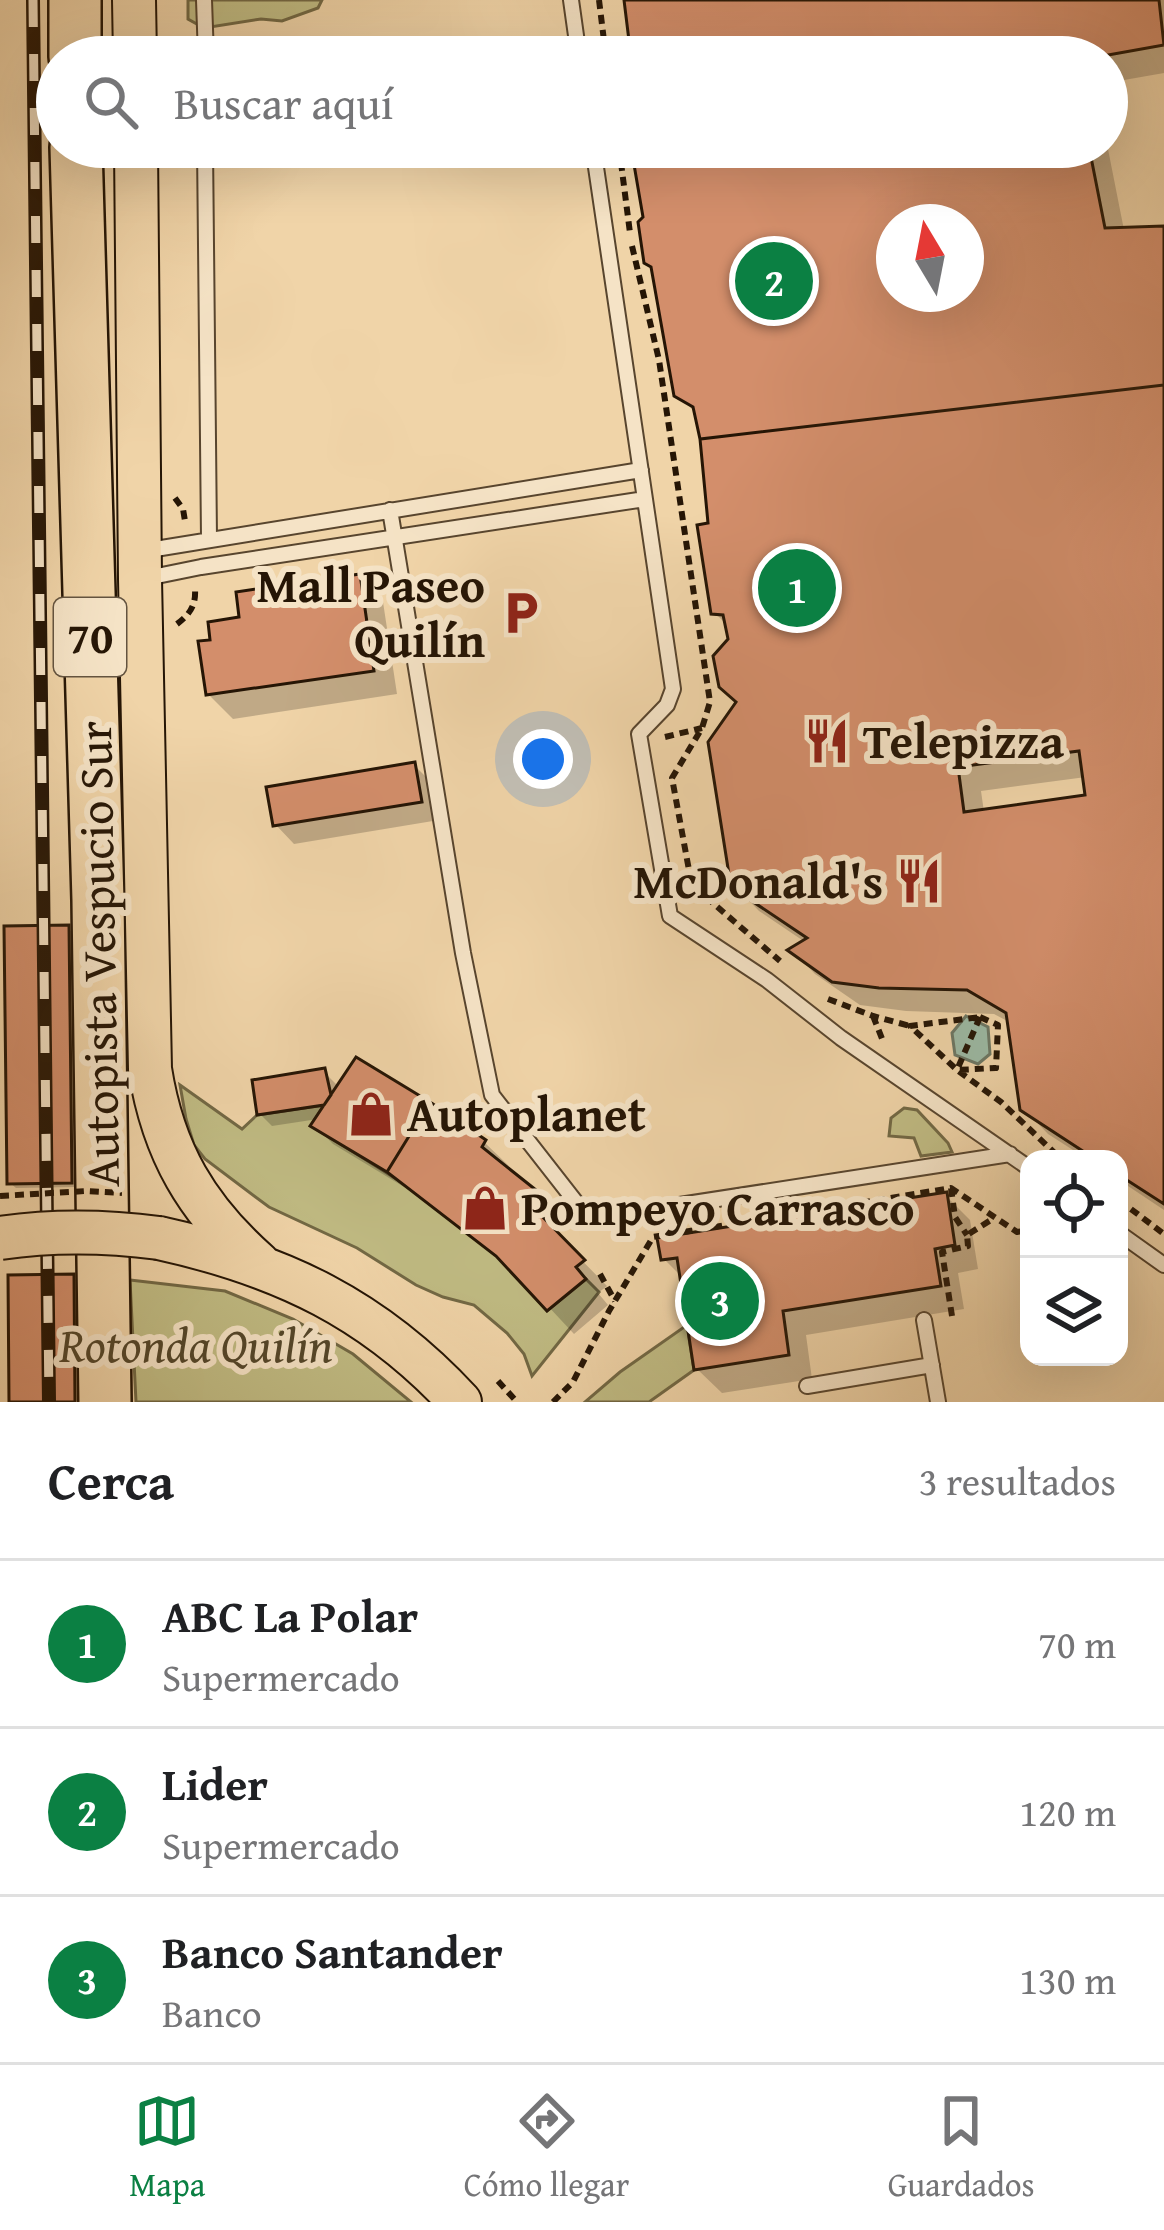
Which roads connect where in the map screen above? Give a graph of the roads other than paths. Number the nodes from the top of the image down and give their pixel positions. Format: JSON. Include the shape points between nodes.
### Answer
{"nodes":[{"id":1,"x":75,"y":0,"type":"edge"},
{"id":2,"x":134,"y":0,"type":"edge"},
{"id":3,"x":204,"y":0,"type":"edge"},
{"id":4,"x":571,"y":0,"type":"edge"},
{"id":5,"x":75,"y":36,"type":"edge"},
{"id":6,"x":135,"y":36,"type":"edge"},
{"id":7,"x":205,"y":36,"type":"edge"},
{"id":8,"x":574,"y":36,"type":"edge"},
{"id":9,"x":77,"y":168,"type":"edge"},
{"id":10,"x":136,"y":168,"type":"edge"},
{"id":11,"x":209,"y":168,"type":"edge"},
{"id":12,"x":595,"y":168,"type":"edge"},
{"id":13,"x":641,"y":470,"type":"junction"},
{"id":14,"x":645,"y":499,"type":"junction"},
{"id":15,"x":390,"y":510,"type":"junction"},
{"id":16,"x":209,"y":538,"type":"junction"},
{"id":17,"x":394,"y":538,"type":"junction"},
{"id":18,"x":140,"y":565,"type":"junction"},
{"id":19,"x":1010,"y":1154,"type":"junction"},
{"id":20,"x":1020,"y":1161,"type":"edge"},
{"id":21,"x":0,"y":1238,"type":"edge"},
{"id":22,"x":1128,"y":1239,"type":"edge"},
{"id":23,"x":259,"y":1264,"type":"junction"},
{"id":24,"x":1164,"y":1264,"type":"edge"},
{"id":25,"x":924,"y":1320,"type":"dead end"},
{"id":26,"x":932,"y":1365,"type":"junction"},
{"id":27,"x":807,"y":1386,"type":"dead end"},
{"id":28,"x":105,"y":1402,"type":"edge"},
{"id":29,"x":460,"y":1402,"type":"edge"},
{"id":30,"x":938,"y":1402,"type":"edge"}],
"edges":[{"from":1,"to":5,"type":"highway"},
{"from":2,"to":6,"type":"main road"},
{"from":3,"to":7,"type":"lane"},
{"from":4,"to":8,"type":"lane"},
{"from":9,"to":28,"type":"highway","name":"Autopista Vespucio Sur","number":"70"},
{"from":10,"to":18,"type":"main road"},
{"from":11,"to":16,"type":"lane"},
{"from":12,"to":13,"type":"lane"},
{"from":13,"to":14,"type":"lane"},
{"from":13,"to":15,"type":"lane"},
{"from":14,"to":17,"type":"lane"},
{"from":14,"to":19,"type":"lane","via":[[673,688],[639,734],[670,916]]},
{"from":15,"to":16,"type":"lane"},
{"from":15,"to":17,"type":"lane"},
{"from":16,"to":18,"type":"lane"},
{"from":17,"to":18,"type":"lane","via":[[201,567]]},
{"from":17,"to":19,"type":"lane","via":[[492,1095],[589,1219]]},
{"from":18,"to":23,"type":"main road","via":[[155,1100],[198,1199]]},
{"from":19,"to":20,"type":"lane"},
{"from":21,"to":23,"type":"main road","bridge":true,"via":[[114,1232]]},
{"from":22,"to":24,"type":"lane"},
{"from":23,"to":29,"type":"main road","via":[[373,1324]]},
{"from":25,"to":26,"type":"lane"},
{"from":26,"to":27,"type":"lane"},
{"from":26,"to":30,"type":"lane"}]}
